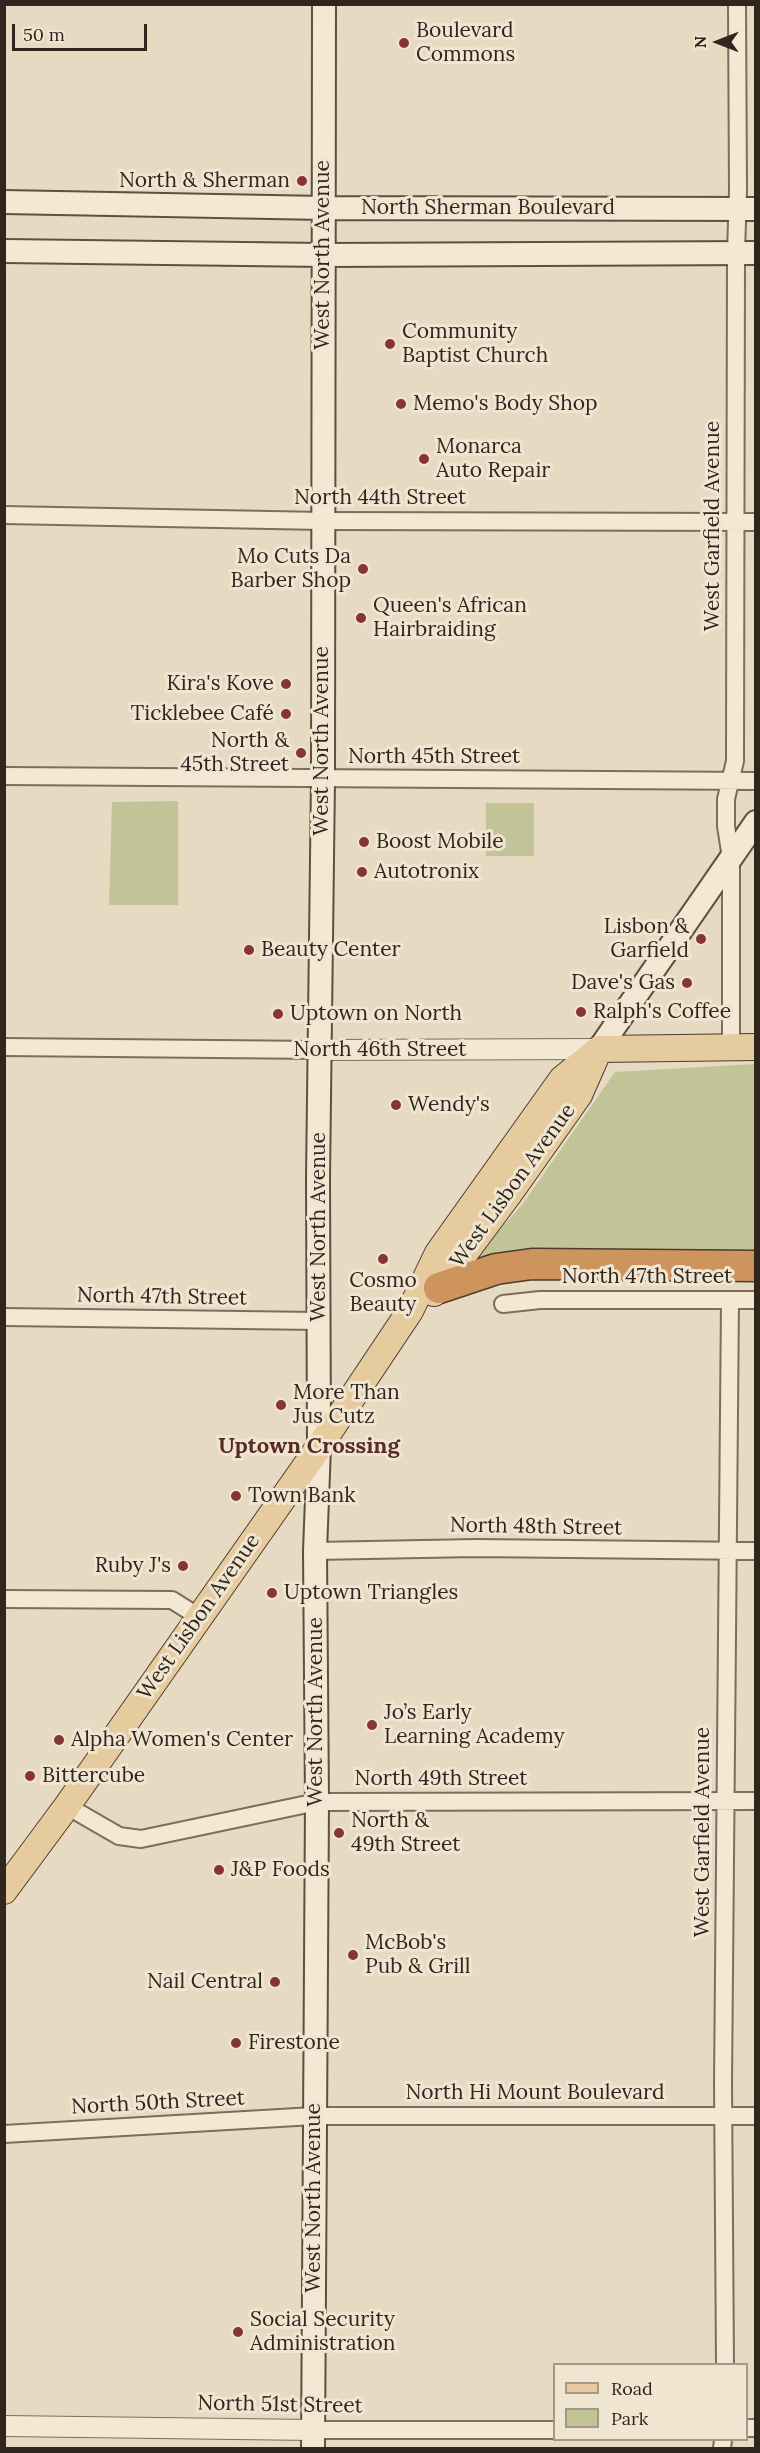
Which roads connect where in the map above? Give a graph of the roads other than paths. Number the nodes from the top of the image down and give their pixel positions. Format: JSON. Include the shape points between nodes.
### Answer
{"nodes":[{"id":1,"x":324,"y":4,"type":"edge"},
{"id":2,"x":737,"y":4,"type":"edge"},
{"id":3,"x":4,"y":202,"type":"edge"},
{"id":4,"x":324,"y":208,"type":"junction"},
{"id":5,"x":746,"y":210,"type":"edge"},
{"id":6,"x":4,"y":251,"type":"edge"},
{"id":7,"x":746,"y":254,"type":"edge"},
{"id":8,"x":324,"y":255,"type":"junction"},
{"id":9,"x":4,"y":515,"type":"edge"},
{"id":10,"x":323,"y":521,"type":"junction"},
{"id":11,"x":735,"y":522,"type":"junction"},
{"id":12,"x":756,"y":522,"type":"edge"},
{"id":13,"x":4,"y":776,"type":"edge"},
{"id":14,"x":323,"y":779,"type":"junction"},
{"id":15,"x":730,"y":781,"type":"junction"},
{"id":16,"x":756,"y":781,"type":"edge"},
{"id":17,"x":756,"y":822,"type":"edge"},
{"id":18,"x":731,"y":858,"type":"junction"},
{"id":19,"x":4,"y":1047,"type":"edge"},
{"id":20,"x":743,"y":1047,"type":"edge"},
{"id":21,"x":599,"y":1049,"type":"junction"},
{"id":22,"x":320,"y":1050,"type":"junction"},
{"id":23,"x":756,"y":1266,"type":"edge"},
{"id":24,"x":439,"y":1288,"type":"junction"},
{"id":25,"x":730,"y":1300,"type":"junction"},
{"id":26,"x":756,"y":1300,"type":"edge"},
{"id":27,"x":503,"y":1304,"type":"dead end"},
{"id":28,"x":410,"y":1311,"type":"junction"},
{"id":29,"x":4,"y":1317,"type":"edge"},
{"id":30,"x":319,"y":1321,"type":"junction"},
{"id":31,"x":319,"y":1447,"type":"junction"},
{"id":32,"x":315,"y":1551,"type":"junction"},
{"id":33,"x":756,"y":1551,"type":"edge"},
{"id":34,"x":729,"y":1552,"type":"junction"},
{"id":35,"x":4,"y":1599,"type":"edge"},
{"id":36,"x":199,"y":1617,"type":"junction"},
{"id":37,"x":727,"y":1800,"type":"junction"},
{"id":38,"x":756,"y":1801,"type":"edge"},
{"id":39,"x":317,"y":1802,"type":"junction"},
{"id":40,"x":67,"y":1806,"type":"junction"},
{"id":41,"x":6,"y":1886,"type":"edge"},
{"id":42,"x":724,"y":2115,"type":"junction"},
{"id":43,"x":756,"y":2115,"type":"edge"},
{"id":44,"x":314,"y":2116,"type":"junction"},
{"id":45,"x":4,"y":2134,"type":"edge"},
{"id":46,"x":725,"y":2363,"type":"edge"},
{"id":47,"x":4,"y":2426,"type":"edge"},
{"id":48,"x":553,"y":2430,"type":"edge"},
{"id":49,"x":313,"y":2439,"type":"edge"}],
"edges":[{"from":1,"to":4,"type":"main road","name":"West North Avenue"},
{"from":2,"to":5,"type":"street","name":"West Garfield Avenue"},
{"from":3,"to":4,"type":"main road","name":"North Sherman Boulevard"},
{"from":4,"to":5,"type":"main road","name":"North Sherman Boulevard"},
{"from":4,"to":8,"type":"main road","name":"West North Avenue"},
{"from":5,"to":7,"type":"street","name":"West Garfield Avenue"},
{"from":6,"to":8,"type":"main road"},
{"from":7,"to":8,"type":"main road"},
{"from":7,"to":11,"type":"street","name":"West Garfield Avenue"},
{"from":8,"to":10,"type":"main road","name":"West North Avenue"},
{"from":9,"to":10,"type":"street","name":"North 44th Street"},
{"from":10,"to":11,"type":"street","name":"North 44th Street"},
{"from":10,"to":14,"type":"main road","name":"West North Avenue"},
{"from":11,"to":12,"type":"street","name":"North 44th Street"},
{"from":11,"to":15,"type":"street","name":"West Garfield Avenue","via":[[735,761]]},
{"from":13,"to":14,"type":"street","name":"North 45th Street"},
{"from":14,"to":15,"type":"street","name":"North 45th Street"},
{"from":14,"to":22,"type":"main road","name":"West North Avenue"},
{"from":15,"to":16,"type":"street","name":"North 45th Street"},
{"from":15,"to":18,"type":"street","name":"West Garfield Avenue","via":[[726,826]]},
{"from":17,"to":18,"type":"main road","name":"West Lisbon Avenue"},
{"from":18,"to":20,"type":"street","name":"West Garfield Avenue"},
{"from":18,"to":21,"type":"main road","name":"West Lisbon Avenue"},
{"from":19,"to":22,"type":"street","name":"North 46th Street"},
{"from":20,"to":21,"type":"main road","name":"North 46th Street"},
{"from":21,"to":22,"type":"street","name":"North 46th Street"},
{"from":21,"to":24,"type":"main road","name":"West Lisbon Avenue","via":[[579,1095]]},
{"from":21,"to":28,"type":"main road","name":"West Lisbon Avenue","via":[[562,1079],[438,1253]]},
{"from":22,"to":30,"type":"main road","name":"West North Avenue"},
{"from":23,"to":24,"type":"highway","via":[[532,1264],[496,1269]]},
{"from":24,"to":28,"type":"main road","name":"West Lisbon Avenue"},
{"from":25,"to":26,"type":"street","name":"North 47th Street"},
{"from":25,"to":27,"type":"street","name":"North 47th Street","via":[[540,1300]]},
{"from":25,"to":34,"type":"street","name":"West Garfield Avenue"},
{"from":28,"to":31,"type":"main road","name":"West Lisbon Avenue"},
{"from":29,"to":30,"type":"street","name":"North 47th Street"},
{"from":30,"to":31,"type":"main road","name":"West North Avenue"},
{"from":31,"to":32,"type":"main road","name":"West North Avenue"},
{"from":31,"to":36,"type":"main road","name":"West Lisbon Avenue"},
{"from":32,"to":34,"type":"street","name":"North 48th Street","via":[[460,1548]]},
{"from":32,"to":39,"type":"main road","name":"West North Avenue"},
{"from":33,"to":34,"type":"street","name":"North 48th Street"},
{"from":34,"to":37,"type":"street","name":"West Garfield Avenue"},
{"from":35,"to":36,"type":"street","via":[[172,1600]]},
{"from":36,"to":40,"type":"main road","name":"West Lisbon Avenue"},
{"from":37,"to":38,"type":"street","name":"North 49th Street"},
{"from":37,"to":39,"type":"street","name":"North 49th Street"},
{"from":37,"to":42,"type":"street","name":"West Garfield Avenue"},
{"from":39,"to":40,"type":"street","name":"North 49th Street","via":[[141,1839],[119,1836]]},
{"from":39,"to":44,"type":"main road","name":"West North Avenue"},
{"from":40,"to":41,"type":"main road","name":"West Lisbon Avenue"},
{"from":42,"to":43,"type":"street","name":"North Hi Mount Boulevard"},
{"from":42,"to":44,"type":"street","name":"North Hi Mount Boulevard"},
{"from":42,"to":46,"type":"street","name":"West Garfield Avenue"},
{"from":44,"to":45,"type":"street","name":"North 50th Street"},
{"from":44,"to":49,"type":"main road","name":"West North Avenue"},
{"from":47,"to":49,"type":"street","name":"North 51st Street"},
{"from":48,"to":49,"type":"street","name":"North 51st Street"}]}
